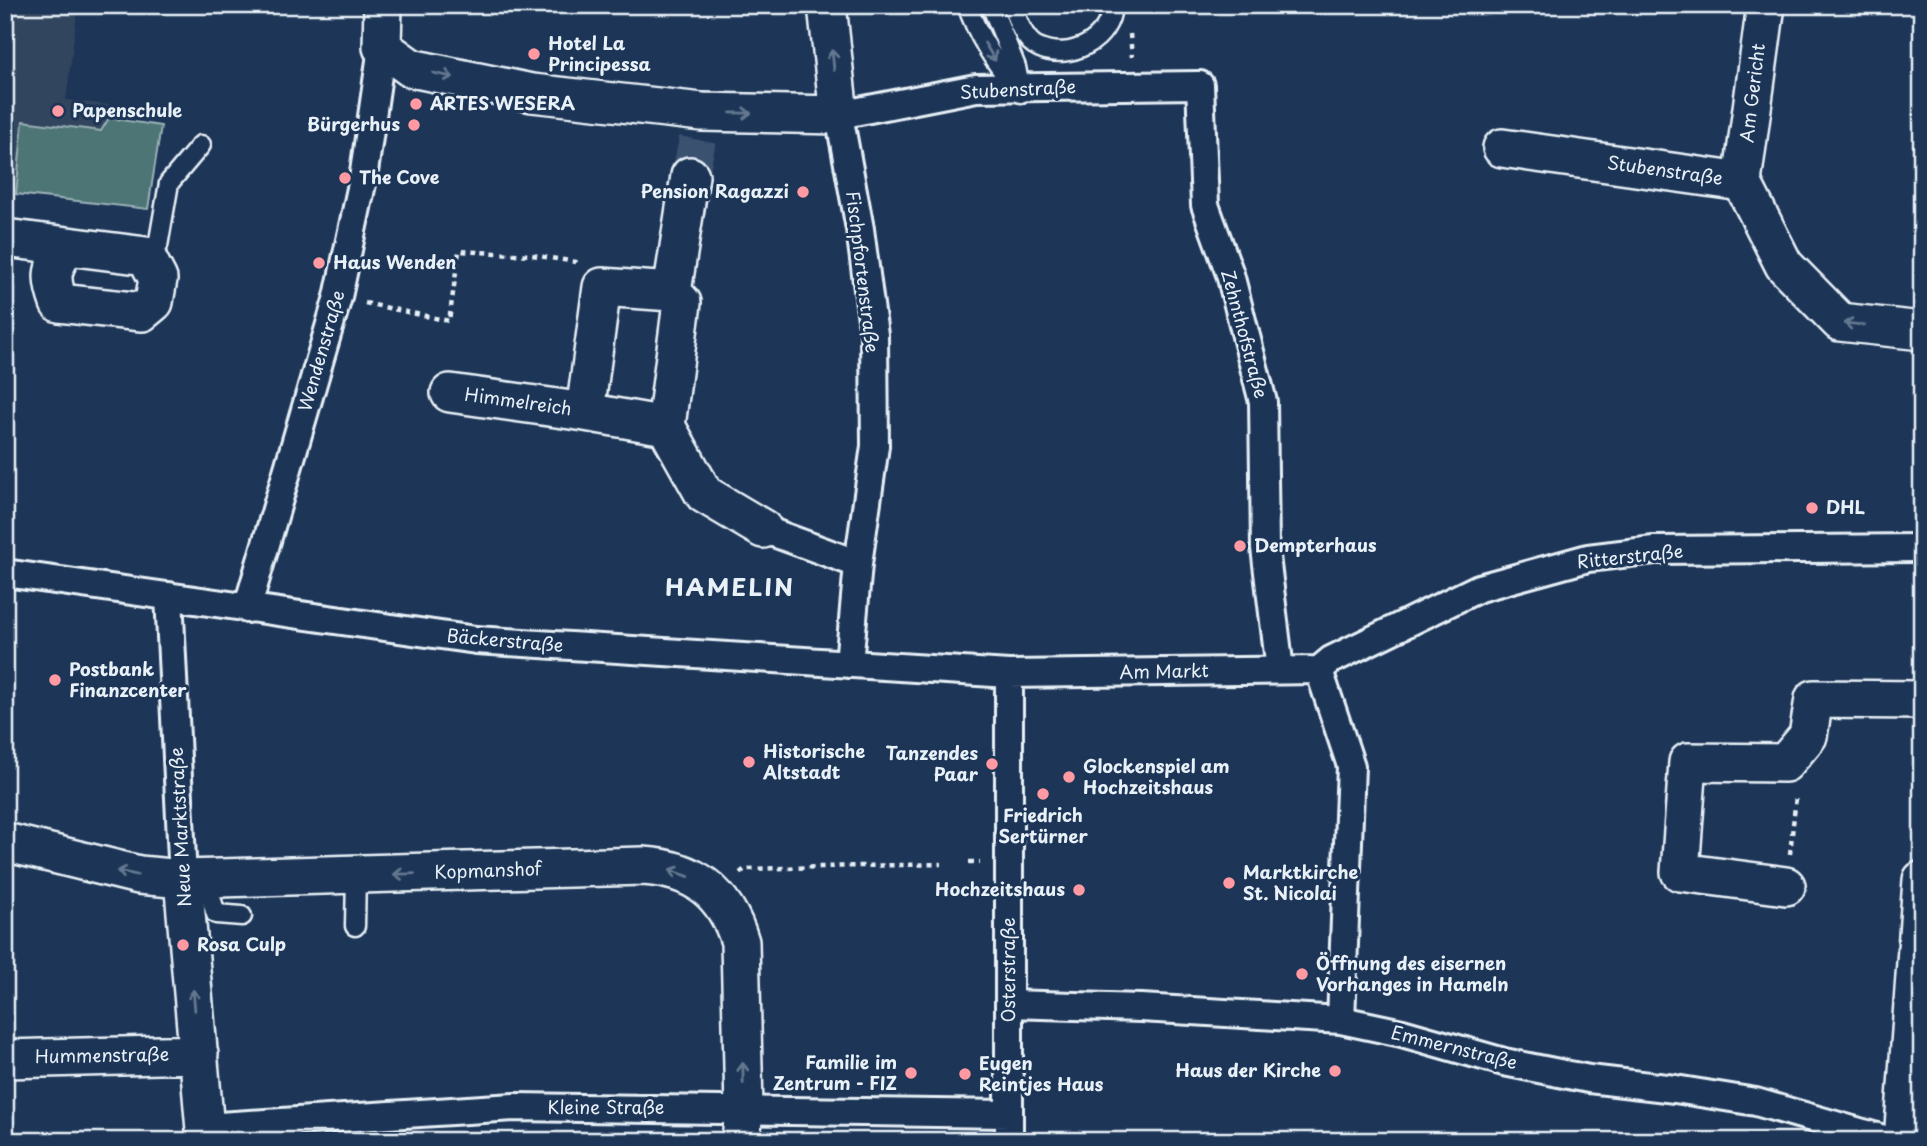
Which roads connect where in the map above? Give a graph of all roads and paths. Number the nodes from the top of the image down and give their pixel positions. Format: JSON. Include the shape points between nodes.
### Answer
{"nodes":[{"id":1,"x":383,"y":5,"type":"edge"},
{"id":2,"x":827,"y":5,"type":"edge"},
{"id":3,"x":967,"y":5,"type":"edge"},
{"id":4,"x":991,"y":5,"type":"edge"},
{"id":5,"x":1012,"y":5,"type":"edge"},
{"id":6,"x":1112,"y":5,"type":"edge"},
{"id":7,"x":1766,"y":5,"type":"edge"},
{"id":8,"x":1130,"y":28,"type":"dead end"},
{"id":9,"x":382,"y":47,"type":"junction"},
{"id":10,"x":1200,"y":85,"type":"joint"},
{"id":11,"x":1135,"y":86,"type":"junction"},
{"id":12,"x":1018,"y":88,"type":"junction"},
{"id":13,"x":839,"y":115,"type":"junction"},
{"id":14,"x":201,"y":145,"type":"dead end"},
{"id":15,"x":1502,"y":148,"type":"dead end"},
{"id":16,"x":690,"y":176,"type":"tunnel mouth"},
{"id":17,"x":1742,"y":182,"type":"junction"},
{"id":18,"x":5,"y":238,"type":"edge"},
{"id":19,"x":68,"y":246,"type":"junction"},
{"id":20,"x":146,"y":256,"type":"junction"},
{"id":21,"x":602,"y":287,"type":"junction"},
{"id":22,"x":672,"y":292,"type":"junction"},
{"id":23,"x":338,"y":297,"type":"junction"},
{"id":24,"x":1922,"y":331,"type":"edge"},
{"id":25,"x":450,"y":393,"type":"dead end"},
{"id":26,"x":586,"y":412,"type":"junction"},
{"id":27,"x":666,"y":426,"type":"junction"},
{"id":28,"x":763,"y":529,"type":"joint"},
{"id":29,"x":1922,"y":548,"type":"edge"},
{"id":30,"x":858,"y":564,"type":"junction"},
{"id":31,"x":5,"y":573,"type":"edge"},
{"id":32,"x":169,"y":596,"type":"junction"},
{"id":33,"x":247,"y":609,"type":"junction"},
{"id":34,"x":849,"y":664,"type":"junction"},
{"id":35,"x":1280,"y":670,"type":"junction"},
{"id":36,"x":1320,"y":670,"type":"junction"},
{"id":37,"x":1009,"y":674,"type":"junction"},
{"id":38,"x":1922,"y":700,"type":"edge"},
{"id":39,"x":1785,"y":763,"type":"junction"},
{"id":40,"x":5,"y":842,"type":"edge"},
{"id":41,"x":941,"y":864,"type":"dead end"},
{"id":42,"x":356,"y":875,"type":"junction"},
{"id":43,"x":194,"y":878,"type":"junction"},
{"id":44,"x":1922,"y":880,"type":"edge"},
{"id":45,"x":1786,"y":886,"type":"joint"},
{"id":46,"x":711,"y":891,"type":"junction"},
{"id":47,"x":242,"y":916,"type":"dead end"},
{"id":48,"x":355,"y":926,"type":"dead end"},
{"id":49,"x":1009,"y":1004,"type":"junction"},
{"id":50,"x":1341,"y":1020,"type":"junction"},
{"id":51,"x":199,"y":1054,"type":"junction"},
{"id":52,"x":5,"y":1059,"type":"edge"},
{"id":53,"x":1009,"y":1114,"type":"junction"},
{"id":54,"x":742,"y":1125,"type":"edge"},
{"id":55,"x":205,"y":1134,"type":"edge"},
{"id":56,"x":1009,"y":1141,"type":"edge"},
{"id":57,"x":1891,"y":1141,"type":"edge"},
{"id":58,"x":1903,"y":1141,"type":"edge"}],
"edges":[{"from":1,"to":9,"type":"street","name":"Wendenstraße"},
{"from":13,"to":2,"type":"street","name":"Fischpfortenstraße","one_way":true},
{"from":3,"to":12,"type":"lane","one_way":true,"via":[[986,47]]},
{"from":4,"to":12,"type":"lane","via":[[1016,67]]},
{"from":5,"to":6,"type":"lane","via":[[1020,27],[1036,47],[1059,52],[1080,49],[1099,37],[1112,19]]},
{"from":7,"to":17,"type":"street","name":"Am Gericht"},
{"from":8,"to":11,"type":"path"},
{"from":9,"to":13,"type":"street","one_way":true,"via":[[411,68],[531,93],[701,117]]},
{"from":9,"to":23,"type":"street","name":"Wendenstraße","via":[[363,179]]},
{"from":10,"to":11,"type":"street","name":"Stubenstraße"},
{"from":10,"to":35,"type":"street","name":"Zehnthofstraße","via":[[1205,205],[1230,274],[1264,402],[1265,548]]},
{"from":11,"to":12,"type":"street","name":"Stubenstraße"},
{"from":12,"to":13,"type":"street","name":"Stubenstraße","via":[[976,88]]},
{"from":13,"to":30,"type":"street","name":"Fischpfortenstraße","via":[[874,335],[875,446]]},
{"from":14,"to":20,"type":"lane","via":[[169,183],[158,246]]},
{"from":15,"to":17,"type":"street","name":"Stubenstraße"},
{"from":16,"to":22,"type":"street"},
{"from":24,"to":17,"type":"street","name":"Stubenstraße","one_way":true,"via":[[1840,322],[1784,265]]},
{"from":18,"to":19,"type":"street"},
{"from":19,"to":20,"type":"street"},
{"from":19,"to":20,"type":"street","via":[[54,264],[52,285],[59,303],[142,312],[154,302],[158,279]]},
{"from":21,"to":22,"type":"street"},
{"from":21,"to":23,"type":"path","via":[[576,262],[459,251],[449,321]]},
{"from":21,"to":26,"type":"street","name":"Himmelreich"},
{"from":22,"to":27,"type":"street","via":[[682,303]]},
{"from":23,"to":33,"type":"street","name":"Wendenstraße"},
{"from":25,"to":26,"type":"street","name":"Himmelreich"},
{"from":26,"to":27,"type":"street","name":"Himmelreich"},
{"from":27,"to":28,"type":"street","via":[[704,494]]},
{"from":28,"to":30,"type":"street"},
{"from":29,"to":36,"type":"street","name":"Ritterstraße","via":[[1654,550],[1588,558],[1479,588],[1331,660]]},
{"from":30,"to":34,"type":"street","name":"Fischpfortenstraße"},
{"from":31,"to":32,"type":"street","name":"Bäckerstraße"},
{"from":32,"to":33,"type":"street","name":"Bäckerstraße"},
{"from":32,"to":43,"type":"street","name":"Neue Marktstraße"},
{"from":33,"to":34,"type":"street","name":"Bäckerstraße","via":[[475,640]]},
{"from":34,"to":37,"type":"street","name":"Bäckerstraße"},
{"from":35,"to":36,"type":"street","name":"Am Markt"},
{"from":35,"to":37,"type":"street","name":"Am Markt"},
{"from":36,"to":50,"type":"street","via":[[1351,766]]},
{"from":37,"to":49,"type":"street","name":"Osterstraße"},
{"from":38,"to":39,"type":"street","via":[[1814,699],[1808,736]]},
{"from":39,"to":45,"type":"path","via":[[1797,787]]},
{"from":39,"to":45,"type":"street","via":[[1688,762],[1680,872]]},
{"from":43,"to":40,"type":"street","name":"Kopmanshof","one_way":true,"via":[[128,873]]},
{"from":41,"to":46,"type":"path","via":[[745,869]]},
{"from":42,"to":43,"type":"street","name":"Kopmanshof"},
{"from":46,"to":42,"type":"street","name":"Kopmanshof","one_way":true,"via":[[680,872],[643,866]]},
{"from":42,"to":48,"type":"lane"},
{"from":43,"to":47,"type":"lane","via":[[216,914]]},
{"from":51,"to":43,"type":"street","name":"Neue Marktstraße","one_way":true},
{"from":44,"to":58,"type":"street"},
{"from":54,"to":46,"type":"street","name":"Kopmanshof","one_way":true,"via":[[740,942],[734,923]]},
{"from":49,"to":50,"type":"street","name":"Emmernstraße"},
{"from":49,"to":53,"type":"street","name":"Osterstraße"},
{"from":50,"to":57,"type":"street","name":"Emmernstraße","via":[[1589,1079],[1756,1102]]},
{"from":51,"to":52,"type":"street","name":"Hummenstraße"},
{"from":51,"to":55,"type":"street","name":"Neue Marktstraße"},
{"from":53,"to":54,"type":"street","name":"Kleine Straße"},
{"from":53,"to":56,"type":"street","name":"Osterstraße"},
{"from":54,"to":55,"type":"street","name":"Kleine Straße","via":[[514,1107]]}]}
